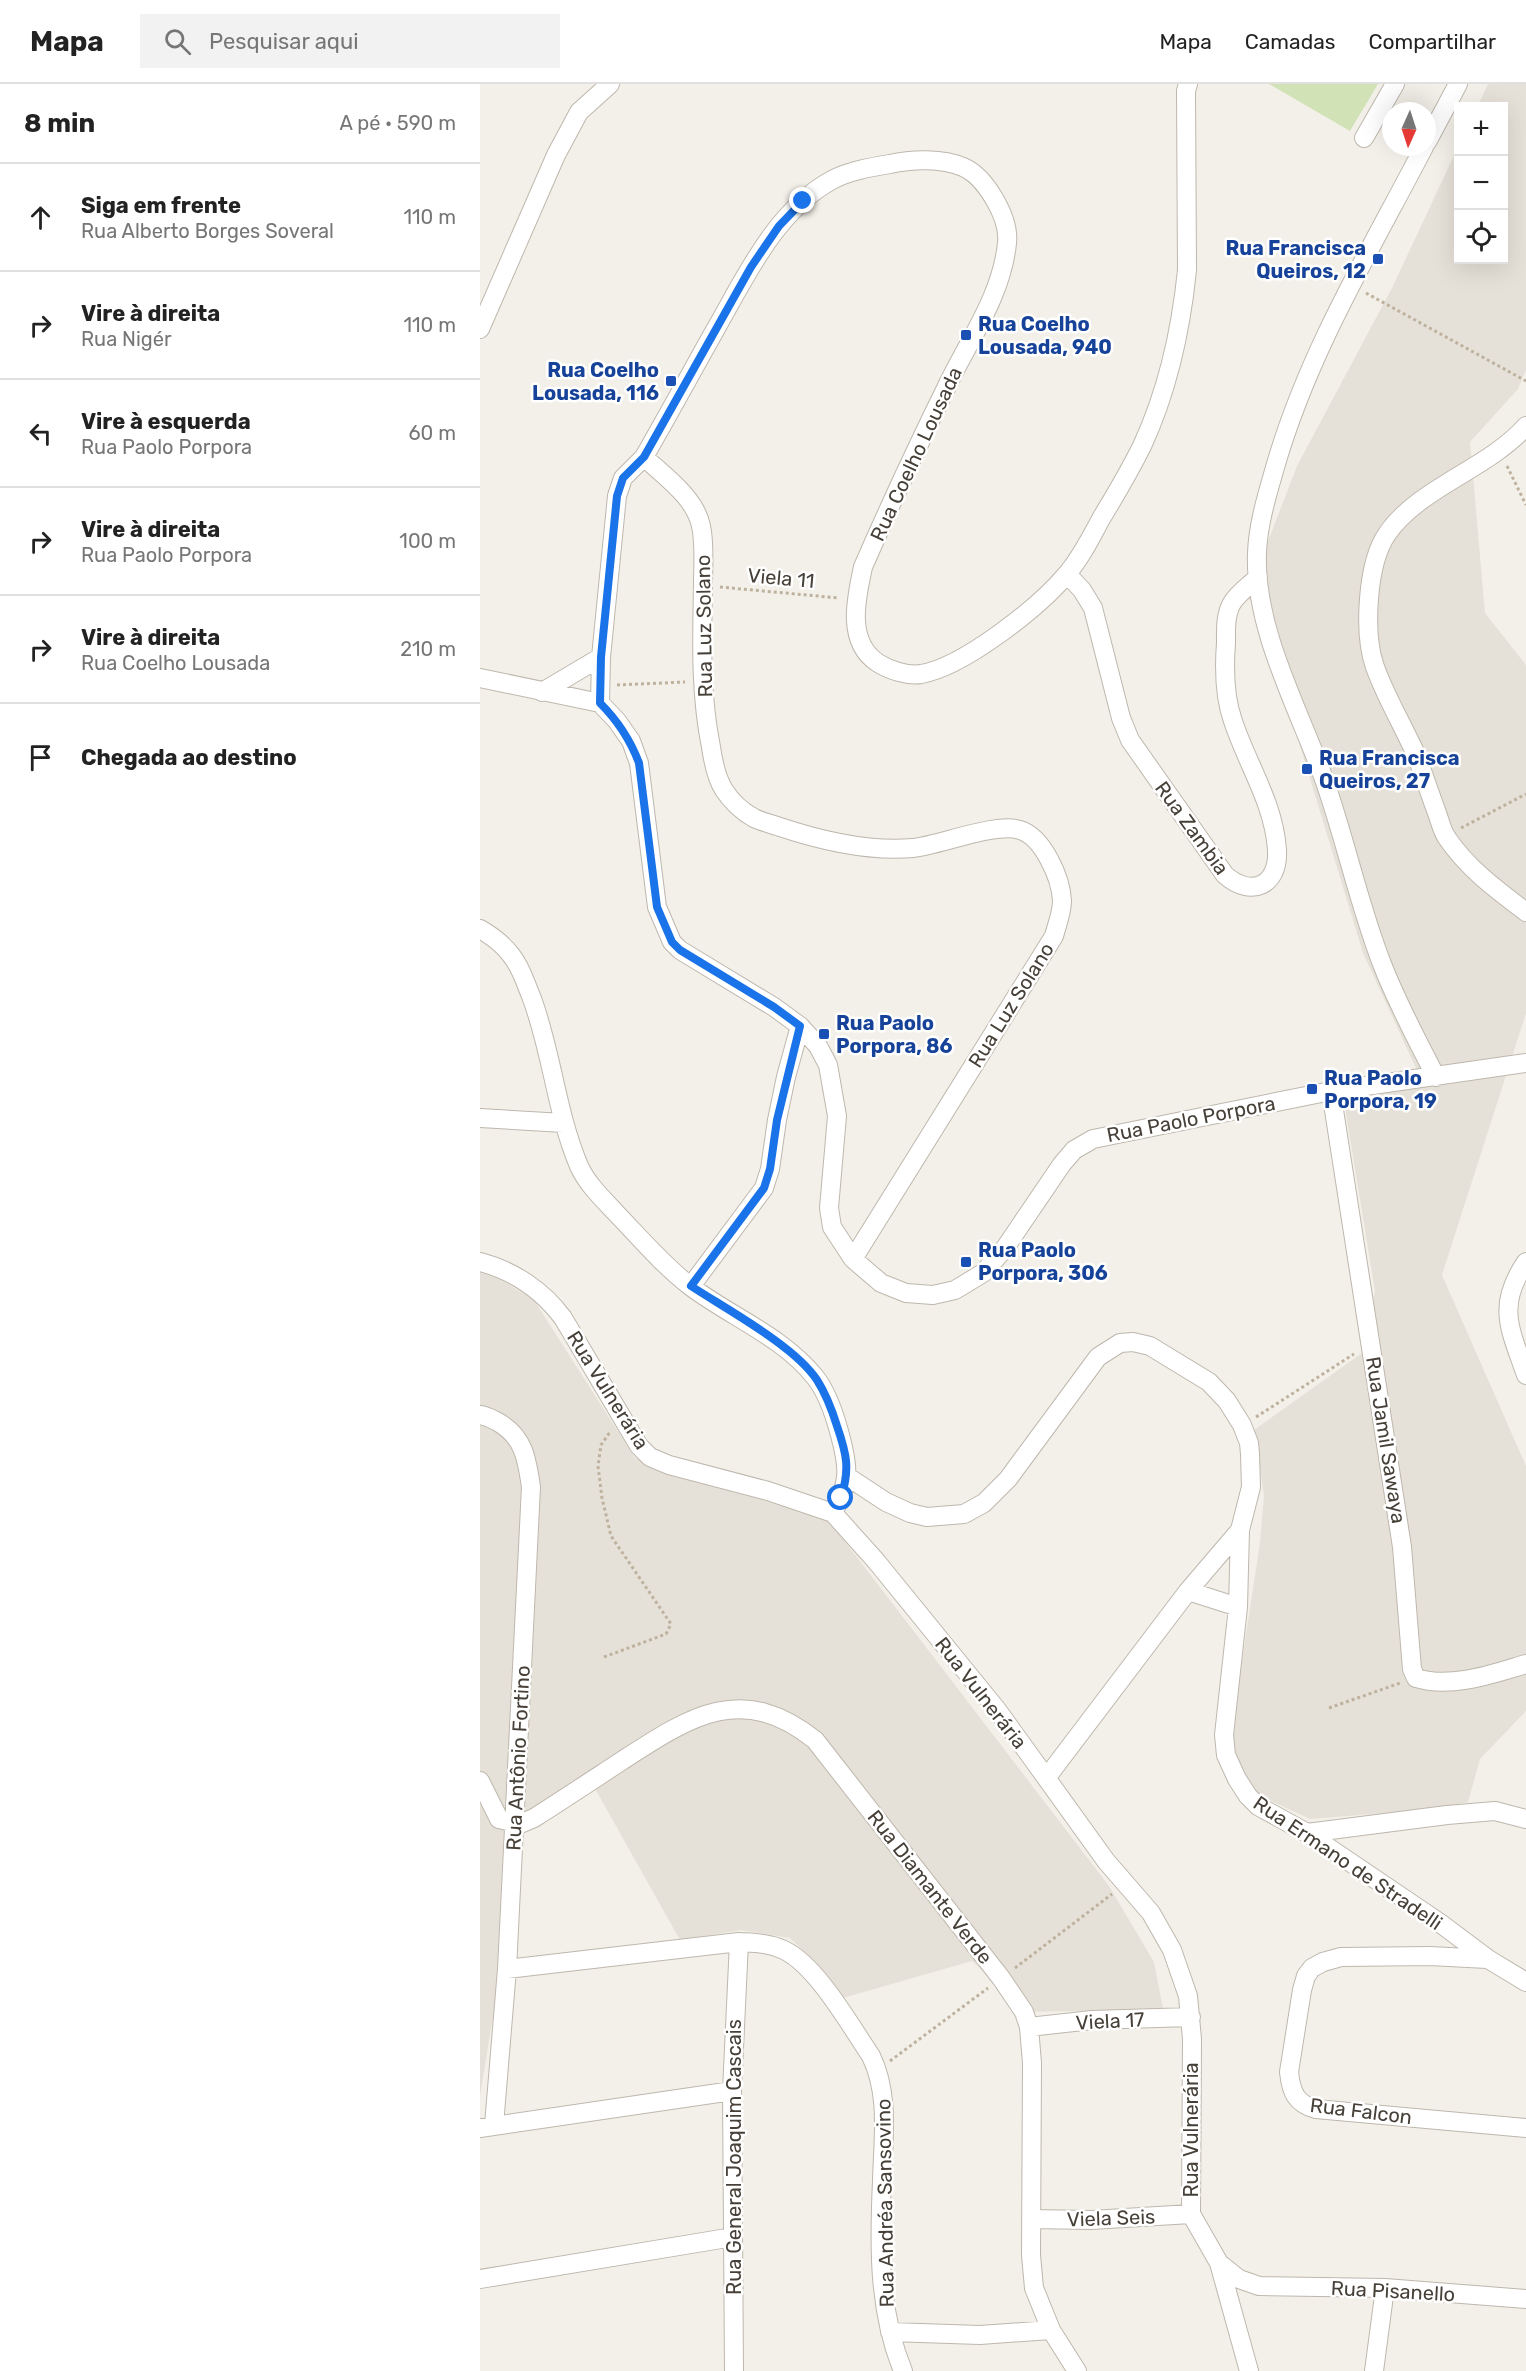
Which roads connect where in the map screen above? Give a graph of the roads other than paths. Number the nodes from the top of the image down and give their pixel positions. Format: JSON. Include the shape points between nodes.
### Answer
{"nodes":[{"id":1,"x":610,"y":84,"type":"edge"},
{"id":2,"x":1395,"y":84,"type":"edge"},
{"id":3,"x":1458,"y":84,"type":"edge"},
{"id":4,"x":1184,"y":86,"type":"edge"},
{"id":5,"x":1436,"y":125,"type":"edge"},
{"id":6,"x":1364,"y":138,"type":"dead end"},
{"id":7,"x":1419,"y":156,"type":"edge"},
{"id":8,"x":480,"y":329,"type":"edge"},
{"id":9,"x":1526,"y":426,"type":"edge"},
{"id":10,"x":644,"y":457,"type":"junction"},
{"id":11,"x":1067,"y":574,"type":"junction"},
{"id":12,"x":1258,"y":577,"type":"junction"},
{"id":13,"x":601,"y":657,"type":"junction"},
{"id":14,"x":480,"y":678,"type":"edge"},
{"id":15,"x":542,"y":692,"type":"junction"},
{"id":16,"x":601,"y":694,"type":"junction"},
{"id":17,"x":1526,"y":912,"type":"edge"},
{"id":18,"x":480,"y":929,"type":"edge"},
{"id":19,"x":800,"y":1026,"type":"junction"},
{"id":20,"x":1526,"y":1063,"type":"edge"},
{"id":21,"x":1436,"y":1077,"type":"junction"},
{"id":22,"x":1331,"y":1091,"type":"junction"},
{"id":23,"x":480,"y":1118,"type":"edge"},
{"id":24,"x":564,"y":1123,"type":"junction"},
{"id":25,"x":853,"y":1259,"type":"junction"},
{"id":26,"x":480,"y":1262,"type":"edge"},
{"id":27,"x":1526,"y":1262,"type":"edge"},
{"id":28,"x":691,"y":1286,"type":"junction"},
{"id":29,"x":1526,"y":1375,"type":"edge"},
{"id":30,"x":480,"y":1415,"type":"edge"},
{"id":31,"x":848,"y":1477,"type":"junction"},
{"id":32,"x":833,"y":1513,"type":"junction"},
{"id":33,"x":1240,"y":1530,"type":"junction"},
{"id":34,"x":1188,"y":1591,"type":"junction"},
{"id":35,"x":1238,"y":1607,"type":"junction"},
{"id":36,"x":1526,"y":1664,"type":"edge"},
{"id":37,"x":1047,"y":1777,"type":"junction"},
{"id":38,"x":480,"y":1781,"type":"edge"},
{"id":39,"x":1526,"y":1819,"type":"edge"},
{"id":40,"x":514,"y":1824,"type":"junction"},
{"id":41,"x":1307,"y":1833,"type":"junction"},
{"id":42,"x":739,"y":1942,"type":"junction"},
{"id":43,"x":1488,"y":1959,"type":"junction"},
{"id":44,"x":507,"y":1969,"type":"junction"},
{"id":45,"x":1526,"y":1982,"type":"edge"},
{"id":46,"x":1191,"y":2017,"type":"junction"},
{"id":47,"x":1029,"y":2027,"type":"junction"},
{"id":48,"x":732,"y":2091,"type":"junction"},
{"id":49,"x":487,"y":2126,"type":"edge"},
{"id":50,"x":1526,"y":2128,"type":"edge"},
{"id":51,"x":1191,"y":2214,"type":"junction"},
{"id":52,"x":1031,"y":2219,"type":"junction"},
{"id":53,"x":733,"y":2237,"type":"junction"},
{"id":54,"x":1219,"y":2263,"type":"junction"},
{"id":55,"x":480,"y":2279,"type":"edge"},
{"id":56,"x":1259,"y":2286,"type":"joint"},
{"id":57,"x":1385,"y":2288,"type":"junction"},
{"id":58,"x":1526,"y":2299,"type":"edge"},
{"id":59,"x":1051,"y":2330,"type":"junction"},
{"id":60,"x":890,"y":2332,"type":"junction"},
{"id":61,"x":734,"y":2371,"type":"edge"},
{"id":62,"x":903,"y":2371,"type":"edge"},
{"id":63,"x":1077,"y":2371,"type":"edge"},
{"id":64,"x":1249,"y":2371,"type":"edge"},
{"id":65,"x":1374,"y":2371,"type":"edge"}],
"edges":[{"from":1,"to":8,"type":"street","via":[[579,112],[556,155]]},
{"from":2,"to":6,"type":"street"},
{"from":3,"to":5,"type":"street"},
{"from":4,"to":11,"type":"street","name":"Rua Coelho Lousada","via":[[1187,270],[1176,338],[1158,405],[1141,447]]},
{"from":7,"to":12,"type":"street","via":[[1310,366],[1283,440],[1259,533]]},
{"from":9,"to":17,"type":"street","via":[[1499,450],[1399,519],[1379,547],[1371,581],[1369,622],[1375,668],[1416,757],[1445,836],[1475,872]]},
{"from":10,"to":11,"type":"street","name":"Rua Coelho Lousada","via":[[751,267],[779,226],[803,201],[832,179],[874,167],[905,160],[953,162],[970,170],[992,192],[1008,239],[1003,272],[868,553],[856,599],[860,644],[867,656],[885,668],[922,674],[950,663],[1003,632]]},
{"from":10,"to":13,"type":"street","name":"Rua Coelho Lousada","via":[[623,478],[617,496]]},
{"from":10,"to":25,"type":"street","name":"Rua Luz Solano","via":[[685,496],[701,526],[702,682],[709,741],[723,789],[736,804],[755,818],[837,843],[880,848],[914,848],[1001,829],[1020,830],[1035,839],[1058,878],[1062,902],[1054,936]]},
{"from":11,"to":12,"type":"street","name":"Rua Zambia","via":[[1094,608],[1130,740],[1225,875],[1244,888],[1270,879],[1277,858],[1259,780],[1232,720],[1226,687],[1228,611]]},
{"from":12,"to":21,"type":"street","via":[[1283,680],[1324,780],[1380,958]]},
{"from":13,"to":15,"type":"street"},
{"from":13,"to":16,"type":"street","name":"Rua Coelho Lousada"},
{"from":14,"to":15,"type":"street"},
{"from":15,"to":16,"type":"street"},
{"from":16,"to":19,"type":"street","name":"Rua Paolo Porpora","via":[[631,741],[639,763],[657,907],[672,942]]},
{"from":18,"to":24,"type":"street","via":[[493,937],[522,971]]},
{"from":19,"to":25,"type":"street","name":"Rua Paolo Porpora","via":[[818,1046],[833,1083],[837,1116],[829,1217]]},
{"from":19,"to":28,"type":"street","via":[[764,1188]]},
{"from":20,"to":21,"type":"street","name":"Rua Paolo Porpora"},
{"from":21,"to":22,"type":"street","name":"Rua Paolo Porpora"},
{"from":22,"to":25,"type":"street","name":"Rua Paolo Porpora","via":[[1093,1138],[1074,1150],[1062,1164],[1005,1248],[983,1273],[955,1290],[933,1295],[906,1293],[881,1283]]},
{"from":22,"to":36,"type":"street","name":"Rua Jamil Sawaya","via":[[1402,1547],[1412,1669],[1416,1678],[1448,1682]]},
{"from":23,"to":24,"type":"street"},
{"from":24,"to":28,"type":"street","via":[[580,1169],[598,1194]]},
{"from":26,"to":32,"type":"street","name":"Rua Vulnerária","via":[[540,1290],[552,1303],[624,1423],[650,1456]]},
{"from":27,"to":29,"type":"street","via":[[1513,1281],[1508,1322]]},
{"from":28,"to":31,"type":"street","via":[[793,1354],[816,1378],[839,1432]]},
{"from":30,"to":40,"type":"street","name":"Rua Antônio Fortino","via":[[517,1437],[526,1455],[531,1487]]},
{"from":31,"to":32,"type":"street"},
{"from":31,"to":33,"type":"street","via":[[909,1513],[927,1517],[964,1514],[984,1503],[1008,1479],[1098,1357],[1120,1344],[1133,1342],[1150,1346],[1209,1382],[1242,1425],[1249,1443],[1251,1486]]},
{"from":32,"to":37,"type":"street","name":"Rua Vulnerária","via":[[998,1711]]},
{"from":33,"to":34,"type":"street"},
{"from":33,"to":35,"type":"street","name":"Rua Ermano de Stradelli"},
{"from":34,"to":35,"type":"street"},
{"from":34,"to":37,"type":"street"},
{"from":35,"to":41,"type":"street","name":"Rua Ermano de Stradelli","via":[[1225,1717],[1226,1755],[1248,1796],[1258,1806]]},
{"from":37,"to":46,"type":"street","name":"Rua Vulnerária","via":[[1106,1860],[1150,1912],[1172,1950]]},
{"from":38,"to":40,"type":"street","via":[[497,1817]]},
{"from":39,"to":41,"type":"street","via":[[1495,1811]]},
{"from":40,"to":44,"type":"street","name":"Rua Antônio Fortino"},
{"from":40,"to":47,"type":"street","name":"Rua Diamante Verde","via":[[534,1818],[693,1718],[723,1710],[767,1712],[794,1724],[815,1740],[845,1776],[1001,1978],[1024,2012]]},
{"from":41,"to":43,"type":"street","name":"Rua Ermano de Stradelli"},
{"from":42,"to":44,"type":"street","name":"Rua Andréa Sansovino"},
{"from":42,"to":48,"type":"street","name":"Rua General Joaquim Cascais"},
{"from":42,"to":60,"type":"street","name":"Rua Andréa Sansovino","via":[[767,1944],[798,1959],[837,2006],[878,2070],[884,2092],[880,2216],[884,2304]]},
{"from":43,"to":45,"type":"street","name":"Rua Ermano de Stradelli"},
{"from":43,"to":50,"type":"street","name":"Rua Falcon","via":[[1341,1957],[1312,1968],[1302,1990],[1290,2085],[1296,2100],[1316,2109]]},
{"from":44,"to":49,"type":"street","name":"Rua Antônio Fortino"},
{"from":46,"to":47,"type":"street","name":"Viela 17","via":[[1092,2020]]},
{"from":46,"to":51,"type":"street","name":"Rua Vulnerária"},
{"from":47,"to":52,"type":"street","name":"Rua Diamante Verde"},
{"from":48,"to":49,"type":"street"},
{"from":48,"to":53,"type":"street","name":"Rua General Joaquim Cascais"},
{"from":51,"to":52,"type":"street","name":"Viela Seis"},
{"from":51,"to":54,"type":"street","name":"Rua Vulnerária"},
{"from":52,"to":59,"type":"street","name":"Rua Diamante Verde","via":[[1034,2288]]},
{"from":53,"to":55,"type":"street"},
{"from":53,"to":61,"type":"street","name":"Rua General Joaquim Cascais"},
{"from":54,"to":56,"type":"street","name":"Rua Vulnerária","via":[[1239,2279]]},
{"from":54,"to":64,"type":"street"},
{"from":56,"to":57,"type":"street","name":"Rua Pisanello"},
{"from":57,"to":58,"type":"street","name":"Rua Pisanello"},
{"from":57,"to":65,"type":"street"},
{"from":59,"to":60,"type":"street","via":[[980,2335]]},
{"from":59,"to":63,"type":"street","name":"Rua Diamante Verde"},
{"from":60,"to":62,"type":"street","name":"Rua Andréa Sansovino"}]}
